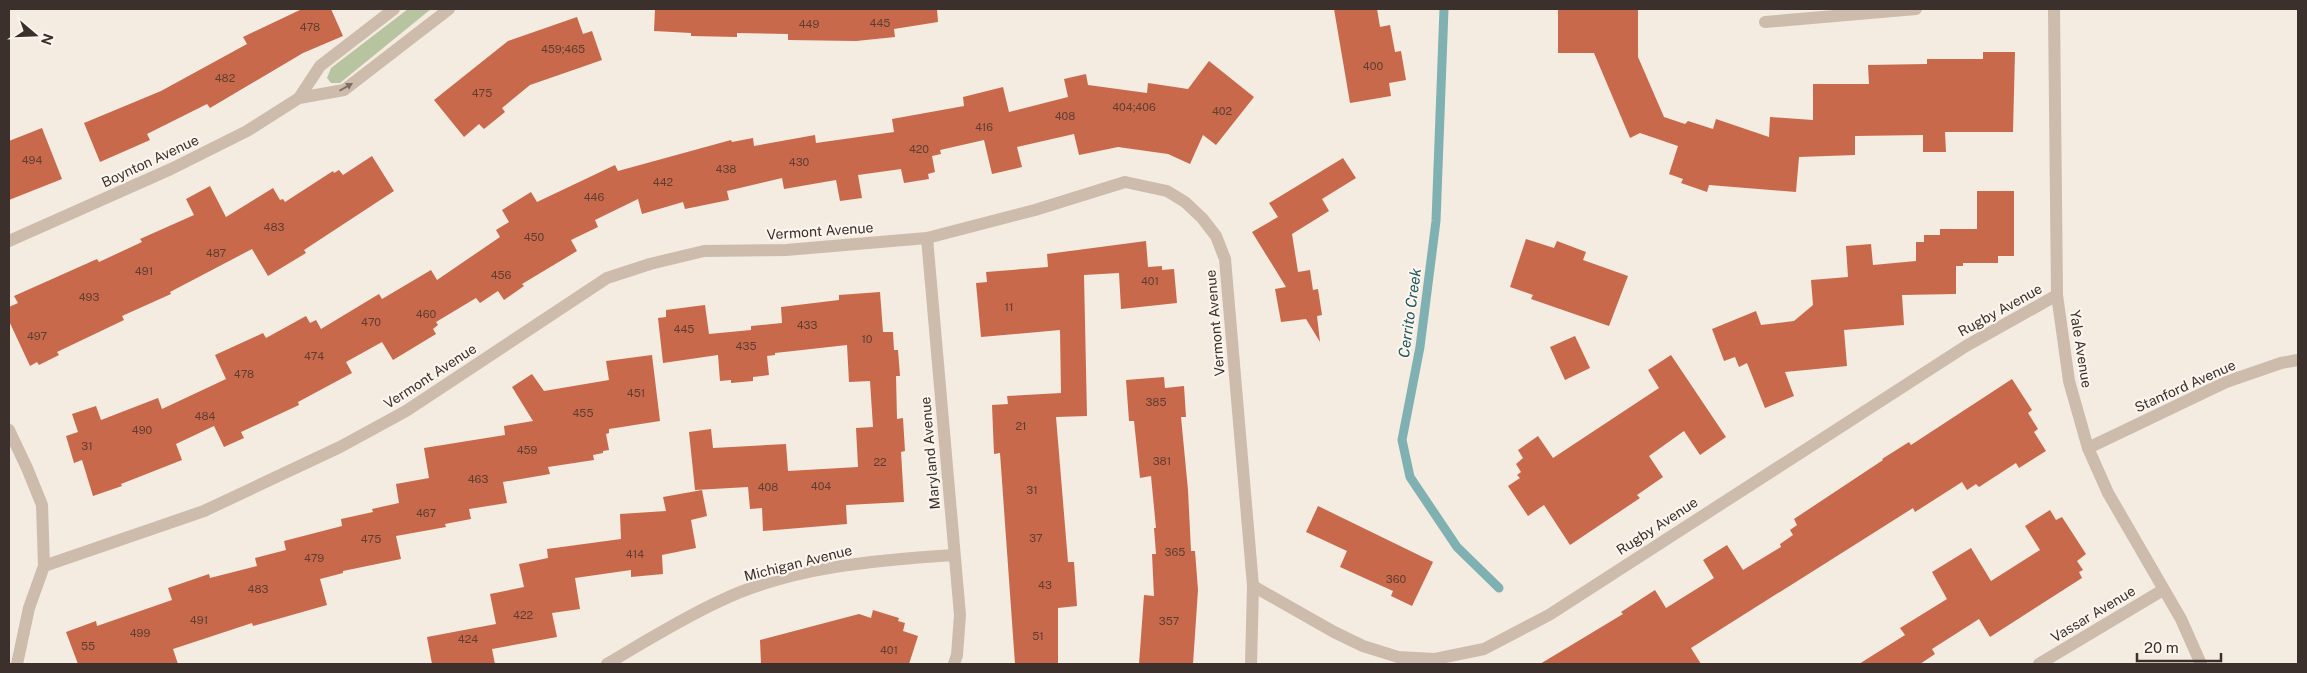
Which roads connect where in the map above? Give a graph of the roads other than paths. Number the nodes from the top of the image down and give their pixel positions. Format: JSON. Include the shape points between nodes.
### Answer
{"nodes":[{"id":1,"x":394,"y":9,"type":"edge"},
{"id":2,"x":449,"y":9,"type":"edge"},
{"id":3,"x":1916,"y":9,"type":"edge"},
{"id":4,"x":2054,"y":9,"type":"edge"},
{"id":5,"x":1765,"y":22,"type":"dead end"},
{"id":6,"x":299,"y":98,"type":"junction"},
{"id":7,"x":927,"y":238,"type":"junction"},
{"id":8,"x":9,"y":241,"type":"edge"},
{"id":9,"x":2058,"y":296,"type":"junction"},
{"id":10,"x":2298,"y":360,"type":"edge"},
{"id":11,"x":9,"y":430,"type":"edge"},
{"id":12,"x":2088,"y":448,"type":"junction"},
{"id":13,"x":954,"y":555,"type":"junction"},
{"id":14,"x":44,"y":566,"type":"junction"},
{"id":15,"x":1253,"y":586,"type":"junction"},
{"id":16,"x":2163,"y":590,"type":"junction"},
{"id":17,"x":17,"y":664,"type":"edge"},
{"id":18,"x":607,"y":664,"type":"edge"},
{"id":19,"x":954,"y":664,"type":"edge"},
{"id":20,"x":1251,"y":664,"type":"edge"},
{"id":21,"x":2039,"y":664,"type":"edge"},
{"id":22,"x":2200,"y":664,"type":"edge"}],
"edges":[{"from":1,"to":6,"type":"street","name":"Boynton Avenue","via":[[320,66]]},
{"from":6,"to":2,"type":"street","name":"Boynton Avenue","one_way":true,"via":[[344,90]]},
{"from":3,"to":5,"type":"street"},
{"from":4,"to":9,"type":"street","name":"Yale Avenue"},
{"from":6,"to":8,"type":"street","name":"Boynton Avenue","via":[[247,130],[171,169]]},
{"from":7,"to":13,"type":"street","name":"Maryland Avenue"},
{"from":7,"to":14,"type":"street","name":"Vermont Avenue","via":[[786,250],[704,251],[607,278],[406,411],[340,447],[204,511]]},
{"from":7,"to":15,"type":"street","name":"Vermont Avenue","via":[[1035,210],[1124,182],[1167,191],[1202,218],[1216,236],[1225,259]]},
{"from":9,"to":12,"type":"street","name":"Yale Avenue","via":[[2069,381]]},
{"from":9,"to":15,"type":"street","name":"Rugby Avenue","via":[[1966,346],[1549,615],[1484,649],[1435,659],[1398,657],[1334,632]]},
{"from":10,"to":12,"type":"street","name":"Stanford Avenue","via":[[2226,382]]},
{"from":11,"to":14,"type":"street","via":[[42,505]]},
{"from":12,"to":16,"type":"street","name":"Yale Avenue","via":[[2108,493]]},
{"from":13,"to":18,"type":"street","name":"Michigan Avenue","via":[[877,560],[767,584],[721,600]]},
{"from":13,"to":19,"type":"street","name":"Maryland Avenue","via":[[960,614]]},
{"from":14,"to":17,"type":"street","via":[[29,608]]},
{"from":15,"to":20,"type":"street","name":"Vermont Avenue"},
{"from":16,"to":21,"type":"street","name":"Vassar Avenue"},
{"from":16,"to":22,"type":"street","name":"Yale Avenue","via":[[2181,618]]}]}
